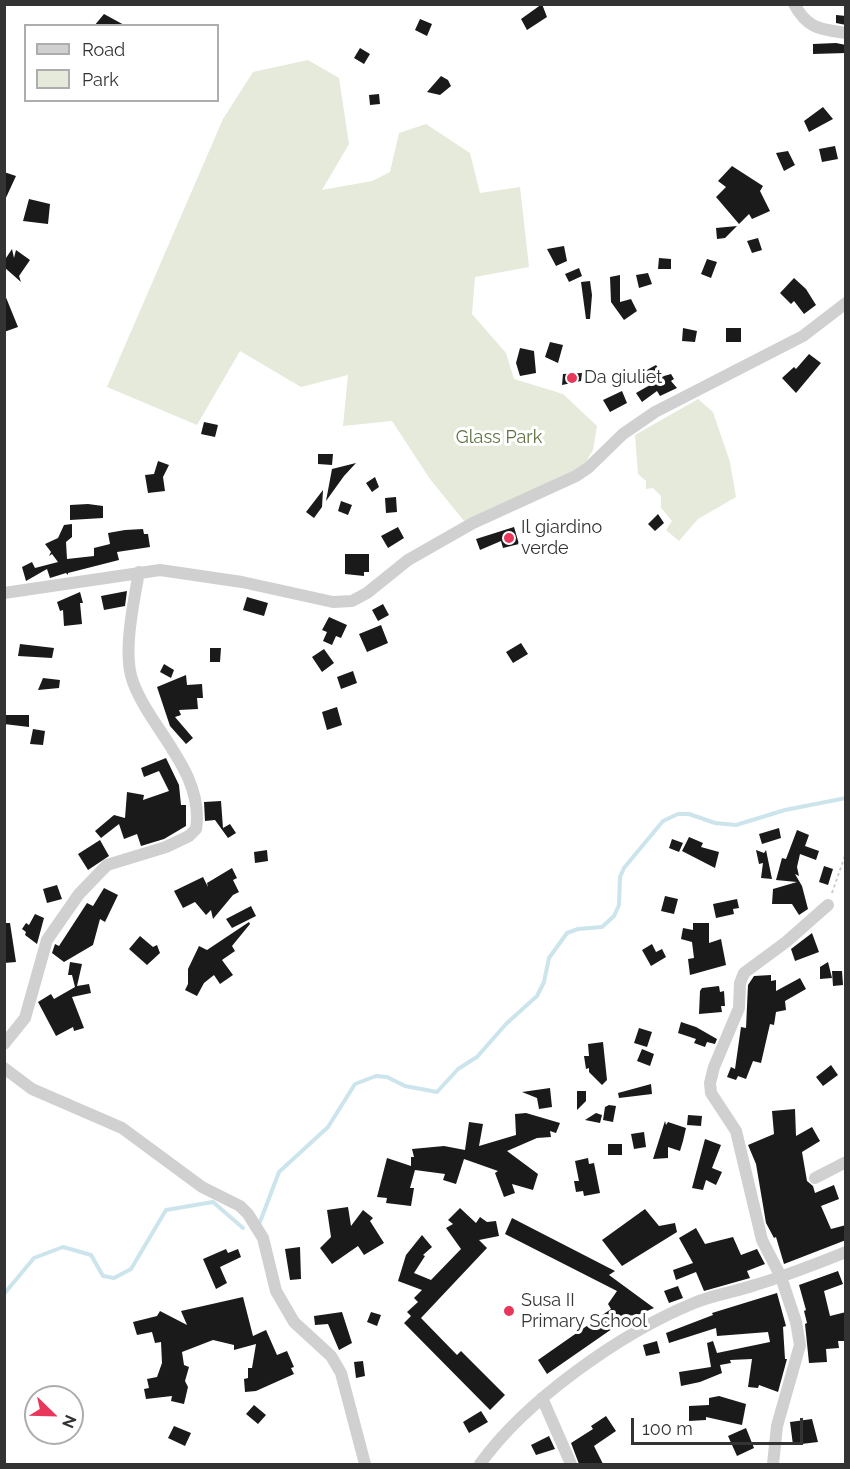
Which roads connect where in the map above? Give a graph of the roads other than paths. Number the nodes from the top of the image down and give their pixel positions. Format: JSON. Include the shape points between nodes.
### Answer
{"nodes":[{"id":1,"x":794,"y":4,"type":"edge"},
{"id":2,"x":846,"y":33,"type":"edge"},
{"id":3,"x":846,"y":303,"type":"edge"},
{"id":4,"x":139,"y":572,"type":"junction"},
{"id":5,"x":4,"y":592,"type":"edge"},
{"id":6,"x":828,"y":905,"type":"road end"},
{"id":7,"x":4,"y":1044,"type":"edge"},
{"id":8,"x":4,"y":1068,"type":"edge"},
{"id":9,"x":846,"y":1162,"type":"edge"},
{"id":10,"x":815,"y":1178,"type":"dead end"},
{"id":11,"x":846,"y":1252,"type":"edge"},
{"id":12,"x":781,"y":1277,"type":"junction"},
{"id":13,"x":542,"y":1398,"type":"junction"},
{"id":14,"x":365,"y":1464,"type":"edge"},
{"id":15,"x":480,"y":1464,"type":"edge"},
{"id":16,"x":571,"y":1464,"type":"edge"},
{"id":17,"x":773,"y":1464,"type":"edge"}],
"edges":[{"from":1,"to":2,"type":"street","via":[[808,25]]},
{"from":3,"to":4,"type":"street","via":[[803,336],[655,412],[576,476],[417,555],[352,601],[333,602],[185,572]]},
{"from":4,"to":5,"type":"street"},
{"from":4,"to":7,"type":"street","via":[[130,648],[133,682],[186,773],[196,829],[166,847],[107,866],[79,894],[47,940],[25,1018]]},
{"from":6,"to":12,"type":"street","via":[[744,973],[739,1008],[710,1083],[711,1093],[736,1131],[762,1240]]},
{"from":8,"to":14,"type":"street","via":[[32,1089],[122,1128],[202,1187],[248,1214],[263,1238],[276,1291],[294,1322],[331,1356],[342,1372]]},
{"from":9,"to":10,"type":"street"},
{"from":11,"to":12,"type":"street"},
{"from":12,"to":13,"type":"street","via":[[668,1314]]},
{"from":12,"to":17,"type":"street","via":[[800,1346],[777,1426]]},
{"from":13,"to":15,"type":"street"},
{"from":13,"to":16,"type":"street"}]}
